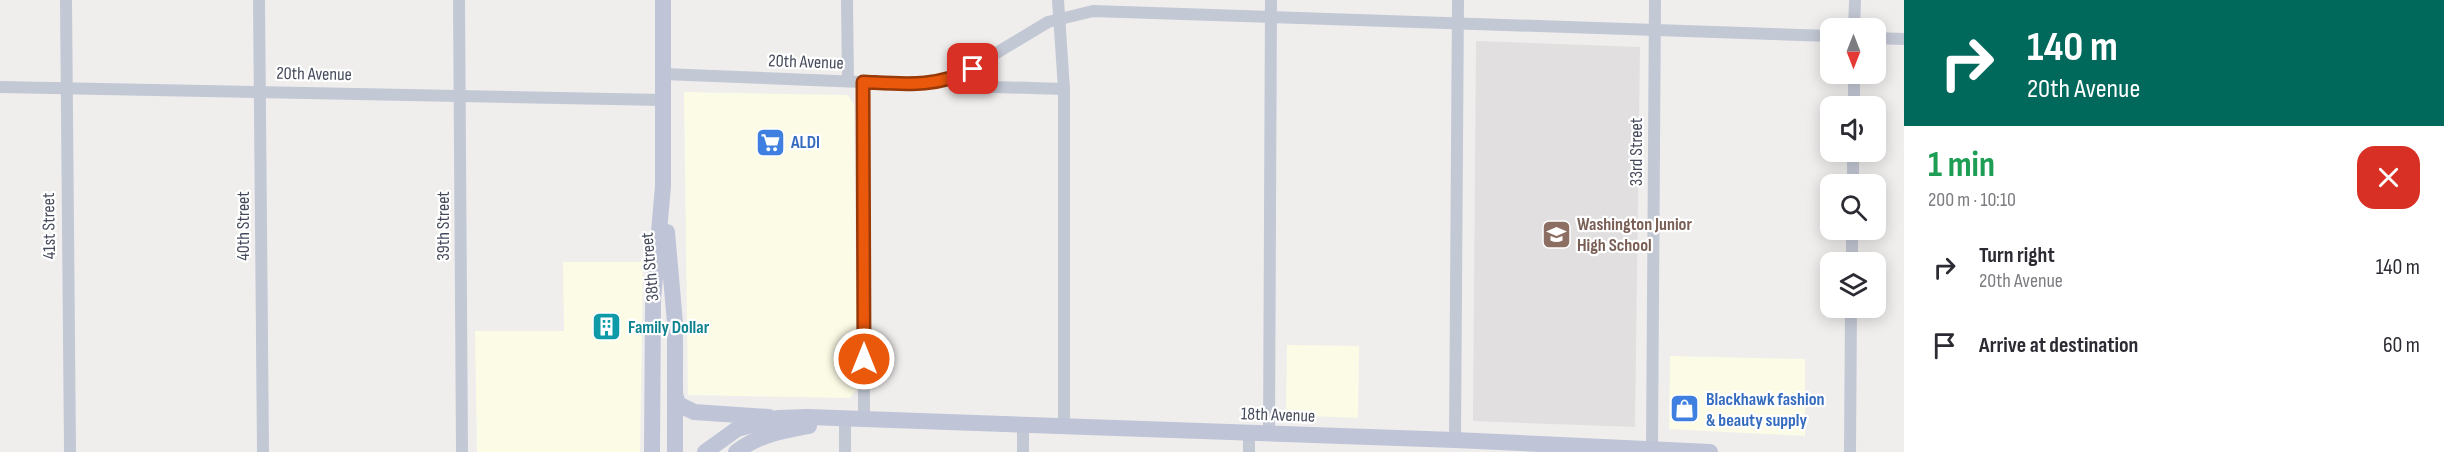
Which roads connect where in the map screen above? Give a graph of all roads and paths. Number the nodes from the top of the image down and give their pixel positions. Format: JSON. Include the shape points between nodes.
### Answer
{"nodes":[{"id":1,"x":66,"y":0,"type":"edge"},
{"id":2,"x":259,"y":0,"type":"edge"},
{"id":3,"x":459,"y":0,"type":"edge"},
{"id":4,"x":663,"y":0,"type":"edge"},
{"id":5,"x":847,"y":0,"type":"edge"},
{"id":6,"x":1058,"y":0,"type":"edge"},
{"id":7,"x":1272,"y":0,"type":"edge"},
{"id":8,"x":1458,"y":0,"type":"edge"},
{"id":9,"x":1655,"y":0,"type":"edge"},
{"id":10,"x":1854,"y":0,"type":"edge"},
{"id":11,"x":1058,"y":18,"type":"junction"},
{"id":12,"x":1271,"y":18,"type":"junction"},
{"id":13,"x":1854,"y":18,"type":"edge"},
{"id":14,"x":1458,"y":23,"type":"junction"},
{"id":15,"x":1654,"y":30,"type":"junction"},
{"id":16,"x":1820,"y":36,"type":"edge"},
{"id":17,"x":1886,"y":38,"type":"edge"},
{"id":18,"x":1904,"y":39,"type":"edge"},
{"id":19,"x":663,"y":74,"type":"junction"},
{"id":20,"x":848,"y":81,"type":"junction"},
{"id":21,"x":863,"y":82,"type":"junction"},
{"id":22,"x":962,"y":86,"type":"dead end"},
{"id":23,"x":0,"y":87,"type":"edge"},
{"id":24,"x":65,"y":88,"type":"junction"},
{"id":25,"x":1064,"y":88,"type":"junction"},
{"id":26,"x":260,"y":91,"type":"junction"},
{"id":27,"x":460,"y":97,"type":"junction"},
{"id":28,"x":663,"y":100,"type":"junction"},
{"id":29,"x":663,"y":186,"type":"junction"},
{"id":30,"x":1851,"y":318,"type":"edge"},
{"id":31,"x":675,"y":393,"type":"junction"},
{"id":32,"x":778,"y":418,"type":"junction"},
{"id":33,"x":846,"y":419,"type":"junction"},
{"id":34,"x":864,"y":420,"type":"junction"},
{"id":35,"x":1023,"y":424,"type":"junction"},
{"id":36,"x":1064,"y":426,"type":"junction"},
{"id":37,"x":1250,"y":433,"type":"junction"},
{"id":38,"x":1269,"y":434,"type":"junction"},
{"id":39,"x":1444,"y":444,"type":"edge"},
{"id":40,"x":1564,"y":449,"type":"edge"},
{"id":41,"x":1652,"y":449,"type":"junction"},
{"id":42,"x":70,"y":452,"type":"edge"},
{"id":43,"x":263,"y":452,"type":"edge"},
{"id":44,"x":462,"y":452,"type":"edge"},
{"id":45,"x":652,"y":452,"type":"edge"},
{"id":46,"x":675,"y":452,"type":"edge"},
{"id":47,"x":705,"y":452,"type":"edge"},
{"id":48,"x":736,"y":452,"type":"edge"},
{"id":49,"x":845,"y":452,"type":"edge"},
{"id":50,"x":1023,"y":452,"type":"edge"},
{"id":51,"x":1249,"y":452,"type":"edge"},
{"id":52,"x":1710,"y":452,"type":"edge"},
{"id":53,"x":1850,"y":452,"type":"edge"}],
"edges":[{"from":1,"to":24,"type":"street","name":"41st Street"},
{"from":2,"to":26,"type":"street","name":"40th Street"},
{"from":3,"to":27,"type":"street","name":"39th Street"},
{"from":4,"to":19,"type":"street","name":"38th Street"},
{"from":5,"to":20,"type":"street"},
{"from":6,"to":11,"type":"street"},
{"from":7,"to":12,"type":"street"},
{"from":8,"to":14,"type":"street"},
{"from":9,"to":15,"type":"street","name":"33rd Street"},
{"from":10,"to":13,"type":"street"},
{"from":11,"to":12,"type":"street","name":"20th Avenue","via":[[1093,11]]},
{"from":11,"to":21,"type":"street","name":"20th Avenue","via":[[948,80],[910,84]]},
{"from":11,"to":25,"type":"street"},
{"from":12,"to":14,"type":"street","name":"20th Avenue"},
{"from":12,"to":38,"type":"street"},
{"from":14,"to":15,"type":"street","name":"20th Avenue"},
{"from":14,"to":39,"type":"street"},
{"from":15,"to":16,"type":"street","name":"20th Avenue"},
{"from":15,"to":41,"type":"street","name":"33rd Street"},
{"from":17,"to":18,"type":"street"},
{"from":19,"to":20,"type":"street","name":"20th Avenue"},
{"from":19,"to":28,"type":"street","name":"38th Street"},
{"from":20,"to":21,"type":"street","name":"20th Avenue"},
{"from":21,"to":34,"type":"street"},
{"from":22,"to":25,"type":"street"},
{"from":23,"to":24,"type":"street","name":"20th Avenue"},
{"from":24,"to":26,"type":"street","name":"20th Avenue"},
{"from":24,"to":42,"type":"street","name":"41st Street"},
{"from":25,"to":36,"type":"street"},
{"from":26,"to":27,"type":"street","name":"20th Avenue"},
{"from":26,"to":43,"type":"street","name":"40th Street"},
{"from":27,"to":28,"type":"street","name":"20th Avenue"},
{"from":27,"to":44,"type":"street","name":"39th Street"},
{"from":28,"to":29,"type":"street","name":"38th Street"},
{"from":29,"to":31,"type":"street","name":"38th Street","via":[[675,323]]},
{"from":29,"to":45,"type":"street","name":"38th Street","via":[[653,301]]},
{"from":30,"to":53,"type":"street"},
{"from":31,"to":32,"type":"street","via":[[678,404],[694,412]]},
{"from":31,"to":46,"type":"street","name":"38th Street"},
{"from":32,"to":33,"type":"street","name":"18th Avenue"},
{"from":32,"to":47,"type":"street","name":"18th Avenue","via":[[737,429]]},
{"from":33,"to":34,"type":"street","name":"18th Avenue"},
{"from":33,"to":48,"type":"street","name":"18th Avenue","via":[[766,435]]},
{"from":33,"to":49,"type":"street"},
{"from":34,"to":35,"type":"street","name":"18th Avenue"},
{"from":35,"to":36,"type":"street","name":"18th Avenue"},
{"from":35,"to":50,"type":"street"},
{"from":36,"to":37,"type":"street","name":"18th Avenue"},
{"from":37,"to":38,"type":"street","name":"18th Avenue"},
{"from":37,"to":51,"type":"street"},
{"from":38,"to":39,"type":"street","name":"18th Avenue"},
{"from":39,"to":40,"type":"street","name":"18th Avenue"},
{"from":40,"to":41,"type":"street","name":"18th Avenue"},
{"from":41,"to":52,"type":"street","name":"18th Avenue"}]}
